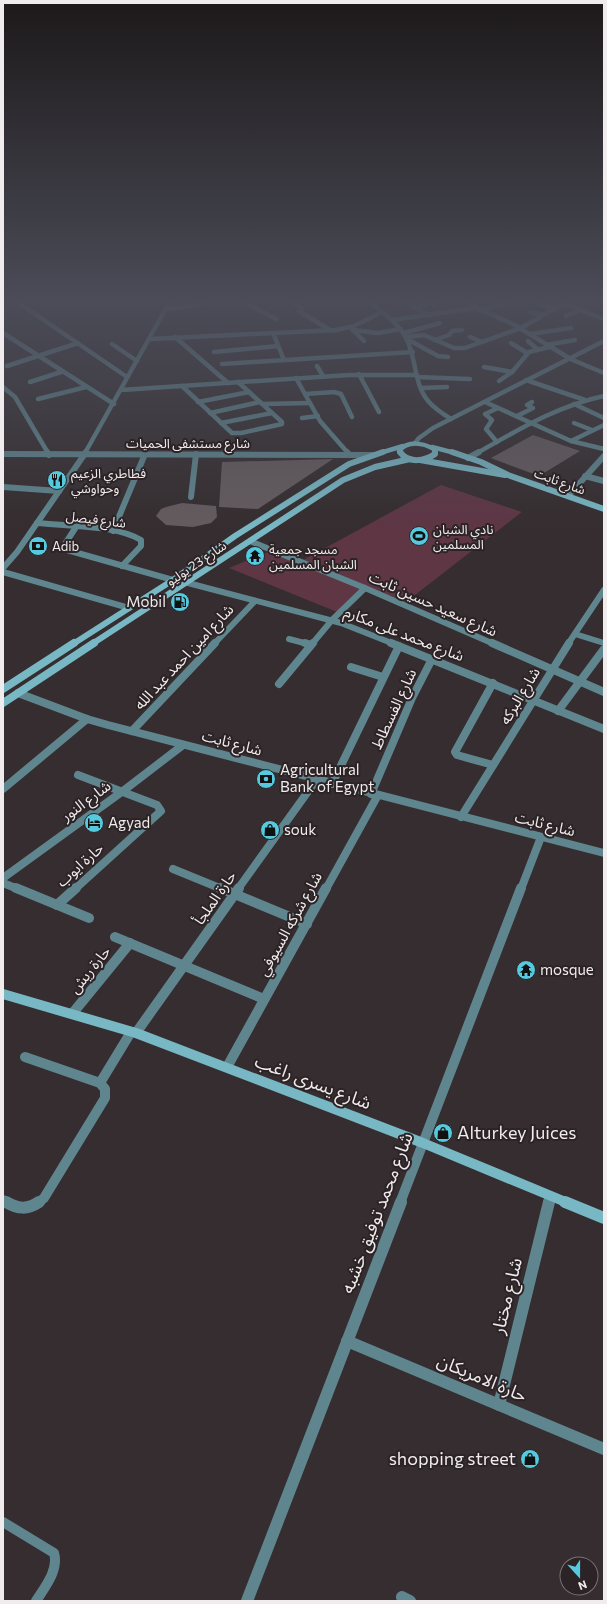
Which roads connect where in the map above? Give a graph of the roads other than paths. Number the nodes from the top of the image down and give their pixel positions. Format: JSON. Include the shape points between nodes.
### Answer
{"nodes":[{"id":1,"x":127,"y":377,"type":"edge"},
{"id":2,"x":43,"y":378,"type":"edge"},
{"id":3,"x":71,"y":378,"type":"edge"},
{"id":4,"x":222,"y":378,"type":"edge"},
{"id":5,"x":296,"y":378,"type":"joint"},
{"id":6,"x":361,"y":378,"type":"edge"},
{"id":7,"x":418,"y":378,"type":"edge"},
{"id":8,"x":442,"y":378,"type":"edge"},
{"id":9,"x":504,"y":378,"type":"edge"},
{"id":10,"x":530,"y":378,"type":"edge"},
{"id":11,"x":272,"y":380,"type":"junction"},
{"id":12,"x":470,"y":380,"type":"dead end"},
{"id":13,"x":526,"y":380,"type":"junction"},
{"id":14,"x":499,"y":381,"type":"dead end"},
{"id":15,"x":30,"y":382,"type":"dead end"},
{"id":16,"x":238,"y":382,"type":"junction"},
{"id":17,"x":228,"y":383,"type":"junction"},
{"id":18,"x":182,"y":386,"type":"junction"},
{"id":19,"x":3,"y":387,"type":"edge"},
{"id":20,"x":86,"y":387,"type":"junction"},
{"id":21,"x":278,"y":387,"type":"dead end"},
{"id":22,"x":447,"y":387,"type":"dead end"},
{"id":23,"x":421,"y":388,"type":"junction"},
{"id":24,"x":121,"y":390,"type":"junction"},
{"id":25,"x":249,"y":392,"type":"junction"},
{"id":26,"x":305,"y":394,"type":"junction"},
{"id":27,"x":604,"y":396,"type":"edge"},
{"id":28,"x":38,"y":399,"type":"dead end"},
{"id":29,"x":585,"y":400,"type":"junction"},
{"id":30,"x":198,"y":402,"type":"junction"},
{"id":31,"x":310,"y":402,"type":"junction"},
{"id":32,"x":485,"y":402,"type":"junction"},
{"id":33,"x":532,"y":402,"type":"dead end"},
{"id":34,"x":261,"y":403,"type":"junction"},
{"id":35,"x":114,"y":404,"type":"junction"},
{"id":36,"x":574,"y":404,"type":"junction"},
{"id":37,"x":498,"y":408,"type":"junction"},
{"id":38,"x":379,"y":412,"type":"dead end"},
{"id":39,"x":210,"y":413,"type":"junction"},
{"id":40,"x":272,"y":413,"type":"junction"},
{"id":41,"x":318,"y":416,"type":"junction"},
{"id":42,"x":517,"y":416,"type":"junction"},
{"id":43,"x":352,"y":417,"type":"dead end"},
{"id":44,"x":302,"y":418,"type":"dead end"},
{"id":45,"x":604,"y":418,"type":"edge"},
{"id":46,"x":451,"y":419,"type":"junction"},
{"id":47,"x":221,"y":423,"type":"junction"},
{"id":48,"x":532,"y":423,"type":"junction"},
{"id":49,"x":574,"y":423,"type":"dead end"},
{"id":50,"x":604,"y":424,"type":"edge"},
{"id":51,"x":592,"y":430,"type":"junction"},
{"id":52,"x":571,"y":441,"type":"junction"},
{"id":53,"x":497,"y":442,"type":"junction"},
{"id":54,"x":415,"y":444,"type":"junction"},
{"id":55,"x":403,"y":446,"type":"junction"},
{"id":56,"x":432,"y":447,"type":"junction"},
{"id":57,"x":604,"y":449,"type":"edge"},
{"id":58,"x":3,"y":454,"type":"edge"},
{"id":59,"x":145,"y":454,"type":"junction"},
{"id":60,"x":196,"y":454,"type":"junction"},
{"id":61,"x":349,"y":454,"type":"junction"},
{"id":62,"x":49,"y":455,"type":"junction"},
{"id":63,"x":84,"y":455,"type":"junction"},
{"id":64,"x":373,"y":455,"type":"junction"},
{"id":65,"x":468,"y":458,"type":"junction"},
{"id":66,"x":410,"y":459,"type":"junction"},
{"id":67,"x":603,"y":459,"type":"edge"},
{"id":68,"x":420,"y":460,"type":"junction"},
{"id":69,"x":386,"y":464,"type":"junction"},
{"id":70,"x":341,"y":469,"type":"junction"},
{"id":71,"x":354,"y":475,"type":"junction"},
{"id":72,"x":508,"y":475,"type":"junction"},
{"id":73,"x":585,"y":476,"type":"junction"},
{"id":74,"x":604,"y":481,"type":"edge"},
{"id":75,"x":3,"y":488,"type":"edge"},
{"id":76,"x":58,"y":491,"type":"junction"},
{"id":77,"x":568,"y":496,"type":"junction"},
{"id":78,"x":191,"y":497,"type":"dead end"},
{"id":79,"x":604,"y":509,"type":"edge"},
{"id":80,"x":37,"y":523,"type":"junction"},
{"id":81,"x":76,"y":527,"type":"junction"},
{"id":82,"x":113,"y":531,"type":"junction"},
{"id":83,"x":250,"y":541,"type":"junction"},
{"id":84,"x":122,"y":566,"type":"junction"},
{"id":85,"x":3,"y":568,"type":"edge"},
{"id":86,"x":3,"y":572,"type":"edge"},
{"id":87,"x":173,"y":580,"type":"junction"},
{"id":88,"x":188,"y":583,"type":"junction"},
{"id":89,"x":365,"y":588,"type":"junction"},
{"id":90,"x":604,"y":590,"type":"edge"},
{"id":91,"x":255,"y":601,"type":"junction"},
{"id":92,"x":129,"y":608,"type":"junction"},
{"id":93,"x":332,"y":620,"type":"junction"},
{"id":94,"x":575,"y":634,"type":"junction"},
{"id":95,"x":289,"y":639,"type":"dead end"},
{"id":96,"x":604,"y":643,"type":"edge"},
{"id":97,"x":311,"y":645,"type":"junction"},
{"id":98,"x":400,"y":646,"type":"junction"},
{"id":99,"x":604,"y":649,"type":"edge"},
{"id":100,"x":432,"y":659,"type":"junction"},
{"id":101,"x":351,"y":667,"type":"dead end"},
{"id":102,"x":551,"y":671,"type":"junction"},
{"id":103,"x":383,"y":677,"type":"junction"},
{"id":104,"x":492,"y":683,"type":"junction"},
{"id":105,"x":580,"y":683,"type":"junction"},
{"id":106,"x":279,"y":684,"type":"dead end"},
{"id":107,"x":5,"y":686,"type":"edge"},
{"id":108,"x":604,"y":692,"type":"edge"},
{"id":109,"x":18,"y":693,"type":"junction"},
{"id":110,"x":533,"y":701,"type":"junction"},
{"id":111,"x":3,"y":703,"type":"edge"},
{"id":112,"x":558,"y":711,"type":"junction"},
{"id":113,"x":87,"y":719,"type":"junction"},
{"id":114,"x":604,"y":728,"type":"edge"},
{"id":115,"x":132,"y":731,"type":"junction"},
{"id":116,"x":183,"y":744,"type":"junction"},
{"id":117,"x":493,"y":765,"type":"junction"},
{"id":118,"x":78,"y":775,"type":"dead end"},
{"id":119,"x":317,"y":780,"type":"junction"},
{"id":120,"x":6,"y":781,"type":"edge"},
{"id":121,"x":332,"y":784,"type":"junction"},
{"id":122,"x":3,"y":789,"type":"edge"},
{"id":123,"x":123,"y":791,"type":"junction"},
{"id":124,"x":375,"y":794,"type":"junction"},
{"id":125,"x":461,"y":816,"type":"junction"},
{"id":126,"x":541,"y":837,"type":"junction"},
{"id":127,"x":604,"y":853,"type":"edge"},
{"id":128,"x":174,"y":869,"type":"dead end"},
{"id":129,"x":3,"y":878,"type":"edge"},
{"id":130,"x":3,"y":883,"type":"edge"},
{"id":131,"x":235,"y":894,"type":"junction"},
{"id":132,"x":57,"y":905,"type":"junction"},
{"id":133,"x":89,"y":918,"type":"dead end"},
{"id":134,"x":307,"y":924,"type":"junction"},
{"id":135,"x":115,"y":937,"type":"dead end"},
{"id":136,"x":130,"y":943,"type":"junction"},
{"id":137,"x":184,"y":966,"type":"junction"},
{"id":138,"x":3,"y":994,"type":"edge"},
{"id":139,"x":264,"y":999,"type":"junction"},
{"id":140,"x":72,"y":1014,"type":"junction"},
{"id":141,"x":133,"y":1032,"type":"junction"},
{"id":142,"x":25,"y":1057,"type":"dead end"},
{"id":143,"x":228,"y":1067,"type":"junction"},
{"id":144,"x":100,"y":1084,"type":"junction"},
{"id":145,"x":423,"y":1143,"type":"junction"},
{"id":146,"x":550,"y":1196,"type":"junction"},
{"id":147,"x":3,"y":1200,"type":"edge"},
{"id":148,"x":604,"y":1218,"type":"edge"},
{"id":149,"x":347,"y":1341,"type":"junction"},
{"id":150,"x":499,"y":1405,"type":"junction"},
{"id":151,"x":604,"y":1449,"type":"edge"},
{"id":152,"x":3,"y":1522,"type":"edge"},
{"id":153,"x":36,"y":1601,"type":"edge"},
{"id":154,"x":247,"y":1601,"type":"edge"}],
"edges":[{"from":1,"to":24,"type":"street"},
{"from":2,"to":15,"type":"street"},
{"from":3,"to":20,"type":"street"},
{"from":4,"to":17,"type":"street"},
{"from":5,"to":11,"type":"street"},
{"from":5,"to":26,"type":"street"},
{"from":6,"to":38,"type":"street"},
{"from":7,"to":23,"type":"street"},
{"from":8,"to":12,"type":"street"},
{"from":9,"to":14,"type":"street"},
{"from":10,"to":13,"type":"street"},
{"from":11,"to":16,"type":"street"},
{"from":11,"to":21,"type":"street"},
{"from":13,"to":29,"type":"street"},
{"from":13,"to":32,"type":"street"},
{"from":16,"to":17,"type":"street"},
{"from":16,"to":25,"type":"street"},
{"from":17,"to":18,"type":"street"},
{"from":18,"to":24,"type":"street"},
{"from":18,"to":30,"type":"street"},
{"from":19,"to":62,"type":"street","via":[[15,397]]},
{"from":20,"to":28,"type":"street"},
{"from":20,"to":35,"type":"street"},
{"from":22,"to":23,"type":"street"},
{"from":23,"to":46,"type":"street","via":[[427,400]]},
{"from":24,"to":35,"type":"street"},
{"from":25,"to":30,"type":"street"},
{"from":25,"to":34,"type":"street"},
{"from":26,"to":31,"type":"street"},
{"from":26,"to":43,"type":"street","via":[[341,394]]},
{"from":27,"to":29,"type":"street"},
{"from":29,"to":36,"type":"street"},
{"from":30,"to":39,"type":"street"},
{"from":31,"to":34,"type":"street"},
{"from":31,"to":41,"type":"street"},
{"from":32,"to":37,"type":"street"},
{"from":32,"to":46,"type":"street"},
{"from":33,"to":42,"type":"street","via":[[527,405],[533,408]]},
{"from":34,"to":39,"type":"street"},
{"from":34,"to":40,"type":"street"},
{"from":35,"to":63,"type":"street"},
{"from":36,"to":45,"type":"street"},
{"from":36,"to":48,"type":"street"},
{"from":37,"to":42,"type":"street"},
{"from":37,"to":53,"type":"street","via":[[485,414],[492,420],[486,429]]},
{"from":39,"to":47,"type":"street"},
{"from":40,"to":47,"type":"street"},
{"from":40,"to":47,"type":"street","via":[[282,424],[241,433],[232,432]]},
{"from":41,"to":44,"type":"street"},
{"from":41,"to":61,"type":"street","via":[[326,429]]},
{"from":42,"to":48,"type":"street"},
{"from":46,"to":54,"type":"street","via":[[426,432]]},
{"from":48,"to":52,"type":"street"},
{"from":48,"to":53,"type":"street"},
{"from":49,"to":51,"type":"street"},
{"from":50,"to":51,"type":"street"},
{"from":51,"to":52,"type":"street"},
{"from":52,"to":57,"type":"street"},
{"from":53,"to":65,"type":"street"},
{"from":54,"to":55,"type":"main road","name":"شارع 23 يوليو"},
{"from":54,"to":56,"type":"main road","name":"شارع ثابت"},
{"from":55,"to":64,"type":"main road","name":"شارع 23 يوليو"},
{"from":55,"to":66,"type":"main road","via":[[400,453]]},
{"from":56,"to":65,"type":"main road","name":"شارع ثابت"},
{"from":56,"to":68,"type":"main road","via":[[435,452],[433,456]]},
{"from":58,"to":62,"type":"street","name":"شارع مستشفى الحميات"},
{"from":59,"to":60,"type":"street","name":"شارع مستشفى الحميات"},
{"from":59,"to":63,"type":"street","name":"شارع مستشفى الحميات"},
{"from":59,"to":82,"type":"street"},
{"from":60,"to":61,"type":"street","name":"شارع مستشفى الحميات"},
{"from":60,"to":78,"type":"street"},
{"from":61,"to":64,"type":"street","name":"شارع مستشفى الحميات"},
{"from":62,"to":63,"type":"street","name":"شارع مستشفى الحميات"},
{"from":63,"to":76,"type":"street"},
{"from":64,"to":69,"type":"main road"},
{"from":64,"to":70,"type":"main road","name":"شارع 23 يوليو"},
{"from":65,"to":72,"type":"main road","name":"شارع ثابت"},
{"from":66,"to":68,"type":"main road","name":"شارع ثابت"},
{"from":66,"to":69,"type":"main road","name":"شارع 23 يوليو"},
{"from":67,"to":73,"type":"street"},
{"from":68,"to":72,"type":"main road","name":"شارع ثابت"},
{"from":69,"to":71,"type":"main road","name":"شارع 23 يوليو"},
{"from":70,"to":71,"type":"main road"},
{"from":70,"to":87,"type":"main road","name":"شارع 23 يوليو","via":[[235,536]]},
{"from":71,"to":83,"type":"main road","name":"شارع 23 يوليو"},
{"from":72,"to":77,"type":"main road","name":"شارع ثابت"},
{"from":73,"to":74,"type":"street"},
{"from":73,"to":77,"type":"street"},
{"from":75,"to":76,"type":"street"},
{"from":76,"to":80,"type":"street"},
{"from":77,"to":79,"type":"main road","name":"شارع ثابت"},
{"from":80,"to":81,"type":"street","name":"شارع فيصل"},
{"from":80,"to":85,"type":"street"},
{"from":81,"to":82,"type":"street","name":"شارع فيصل"},
{"from":81,"to":84,"type":"street","via":[[65,544],[67,550]]},
{"from":82,"to":84,"type":"street","name":"شارع فيصل","via":[[135,535],[142,543]]},
{"from":83,"to":88,"type":"main road","name":"شارع 23 يوليو"},
{"from":83,"to":89,"type":"street","name":"شارع سعيد حسين ثابت"},
{"from":84,"to":87,"type":"street"},
{"from":86,"to":92,"type":"street"},
{"from":87,"to":92,"type":"main road","name":"شارع 23 يوليو"},
{"from":88,"to":91,"type":"street","name":"شارع محمد على مكارم"},
{"from":88,"to":109,"type":"main road","name":"شارع 23 يوليو"},
{"from":89,"to":93,"type":"street"},
{"from":89,"to":102,"type":"street","name":"شارع سعيد حسين ثابت"},
{"from":90,"to":94,"type":"street","name":"شارع البركه"},
{"from":91,"to":93,"type":"street","name":"شارع محمد على مكارم"},
{"from":91,"to":115,"type":"street","name":"شارع امين احمد عبد الله"},
{"from":92,"to":107,"type":"main road","name":"شارع 23 يوليو"},
{"from":93,"to":97,"type":"street"},
{"from":93,"to":98,"type":"street","name":"شارع محمد على مكارم"},
{"from":94,"to":96,"type":"street"},
{"from":94,"to":102,"type":"street","name":"شارع البركه"},
{"from":95,"to":97,"type":"street"},
{"from":97,"to":106,"type":"street"},
{"from":98,"to":100,"type":"street","name":"شارع محمد على مكارم"},
{"from":98,"to":103,"type":"street"},
{"from":99,"to":105,"type":"street"},
{"from":100,"to":104,"type":"street","name":"شارع محمد على مكارم"},
{"from":100,"to":124,"type":"street","name":"شارع الفسطاط","via":[[412,698]]},
{"from":101,"to":103,"type":"street"},
{"from":102,"to":105,"type":"street","name":"شارع سعيد حسين ثابت"},
{"from":102,"to":110,"type":"street","name":"شارع البركه"},
{"from":103,"to":121,"type":"street"},
{"from":104,"to":110,"type":"street","name":"شارع محمد على مكارم"},
{"from":104,"to":117,"type":"street","via":[[455,752],[457,755]]},
{"from":105,"to":108,"type":"street","name":"شارع سعيد حسين ثابت"},
{"from":105,"to":112,"type":"street"},
{"from":109,"to":111,"type":"main road","name":"شارع 23 يوليو"},
{"from":109,"to":113,"type":"street","name":"شارع ثابت"},
{"from":110,"to":112,"type":"street","name":"شارع محمد على مكارم"},
{"from":110,"to":117,"type":"street","name":"شارع البركه"},
{"from":112,"to":114,"type":"street","name":"شارع محمد على مكارم"},
{"from":113,"to":115,"type":"street","name":"شارع ثابت"},
{"from":113,"to":120,"type":"street"},
{"from":115,"to":116,"type":"street","name":"شارع ثابت"},
{"from":116,"to":119,"type":"street","name":"شارع ثابت"},
{"from":116,"to":123,"type":"street","name":"شارع النور"},
{"from":117,"to":125,"type":"street","name":"شارع البركه"},
{"from":118,"to":123,"type":"street"},
{"from":119,"to":121,"type":"street","name":"شارع ثابت"},
{"from":119,"to":131,"type":"street","name":"حارة الملجأ"},
{"from":120,"to":122,"type":"street"},
{"from":121,"to":124,"type":"street","name":"شارع ثابت"},
{"from":123,"to":129,"type":"street","name":"شارع النور"},
{"from":123,"to":132,"type":"street","name":"حارة ايوب","via":[[157,805],[159,814]]},
{"from":124,"to":125,"type":"street","name":"شارع ثابت"},
{"from":124,"to":134,"type":"street","name":"شارع شركه السيوفي"},
{"from":125,"to":126,"type":"street","name":"شارع ثابت"},
{"from":126,"to":127,"type":"street","name":"شارع ثابت"},
{"from":126,"to":145,"type":"street","name":"شارع محمد توفيق خشبه"},
{"from":128,"to":131,"type":"street"},
{"from":130,"to":132,"type":"street"},
{"from":131,"to":134,"type":"street"},
{"from":131,"to":137,"type":"street","name":"حارة الملجأ"},
{"from":132,"to":133,"type":"street"},
{"from":134,"to":139,"type":"street","name":"شارع شركه السيوفي"},
{"from":135,"to":136,"type":"street"},
{"from":136,"to":137,"type":"street"},
{"from":136,"to":140,"type":"street","name":"حارة ريش"},
{"from":137,"to":139,"type":"street"},
{"from":137,"to":141,"type":"street","name":"حارة الملجأ"},
{"from":138,"to":140,"type":"main road","name":"شارع يسرى راغب"},
{"from":139,"to":143,"type":"street","name":"شارع شركه السيوفي"},
{"from":140,"to":141,"type":"main road","name":"شارع يسرى راغب"},
{"from":141,"to":143,"type":"main road","name":"شارع يسرى راغب"},
{"from":141,"to":144,"type":"street","name":"حارة الملجأ"},
{"from":142,"to":144,"type":"street"},
{"from":143,"to":145,"type":"main road","name":"شارع يسرى راغب"},
{"from":144,"to":147,"type":"street","via":[[105,1089],[105,1098],[44,1198],[31,1206],[17,1208]]},
{"from":145,"to":146,"type":"main road","name":"شارع يسرى راغب"},
{"from":145,"to":149,"type":"street","name":"شارع محمد توفيق خشبه"},
{"from":146,"to":148,"type":"main road","name":"شارع يسرى راغب"},
{"from":146,"to":150,"type":"street","name":"شارع مختار"},
{"from":149,"to":150,"type":"street","name":"حارة الامريكان"},
{"from":149,"to":154,"type":"street","name":"شارع محمد توفيق خشبه"},
{"from":150,"to":151,"type":"street","name":"حارة الامريكان"},
{"from":152,"to":153,"type":"lane","via":[[54,1552],[57,1557],[55,1568]]}]}
